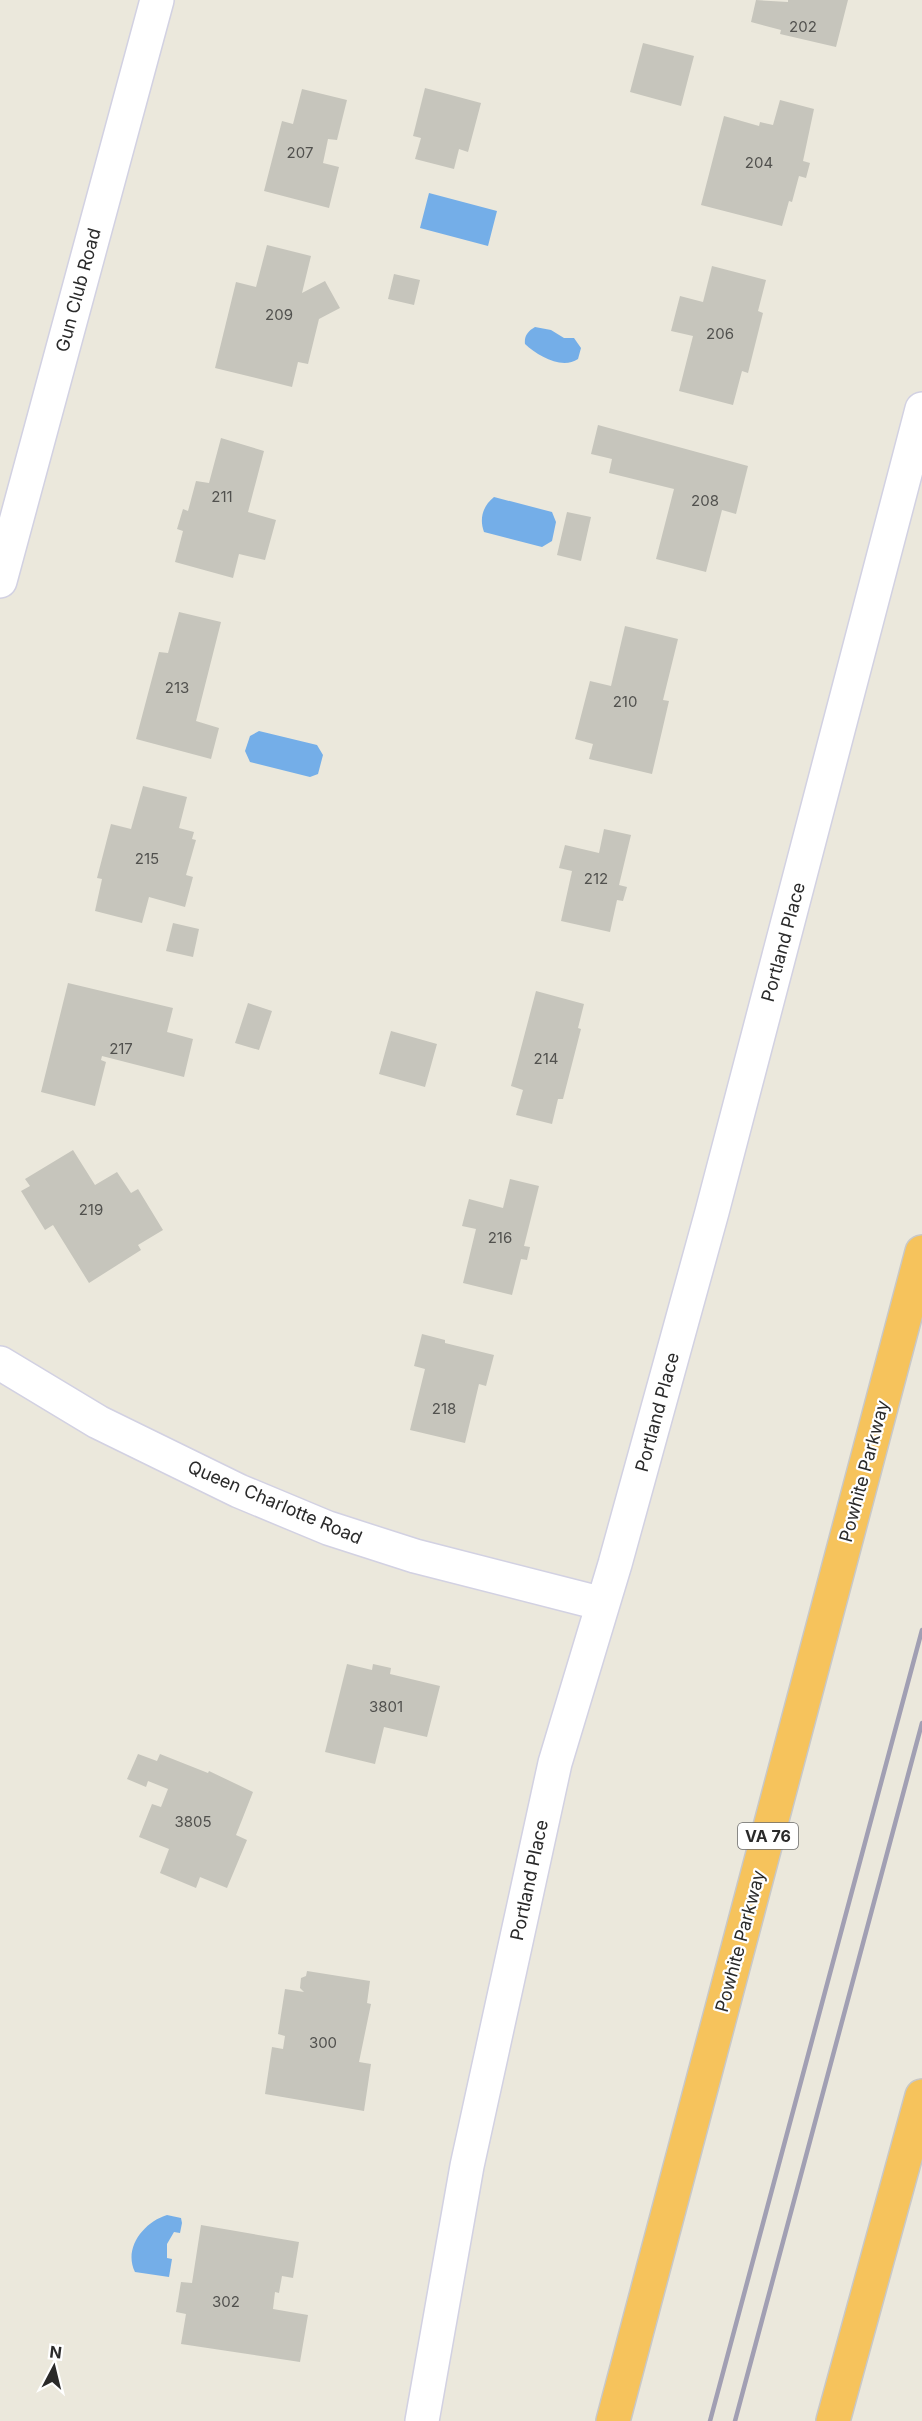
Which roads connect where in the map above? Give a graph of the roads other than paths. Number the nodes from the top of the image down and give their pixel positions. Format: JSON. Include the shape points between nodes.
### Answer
{"nodes":[{"id":1,"x":157,"y":0,"type":"edge"},
{"id":2,"x":922,"y":409,"type":"edge"},
{"id":3,"x":0,"y":580,"type":"edge"},
{"id":4,"x":922,"y":1252,"type":"edge"},
{"id":5,"x":0,"y":1363,"type":"edge"},
{"id":6,"x":603,"y":1604,"type":"junction"},
{"id":7,"x":922,"y":2096,"type":"edge"},
{"id":8,"x":422,"y":2421,"type":"edge"},
{"id":9,"x":613,"y":2421,"type":"edge"},
{"id":10,"x":833,"y":2421,"type":"edge"}],
"edges":[{"from":1,"to":3,"type":"street","name":"Gun Club Road"},
{"from":2,"to":6,"type":"street","name":"Portland Place","via":[[709,1224]]},
{"from":4,"to":9,"type":"highway","name":"Powhite Parkway","number":"VA 76"},
{"from":5,"to":6,"type":"street","name":"Queen Charlotte Road","via":[[98,1422],[239,1491],[328,1528],[415,1556]]},
{"from":6,"to":8,"type":"street","name":"Portland Place","via":[[555,1762],[467,2166]]},
{"from":7,"to":10,"type":"highway"}]}
